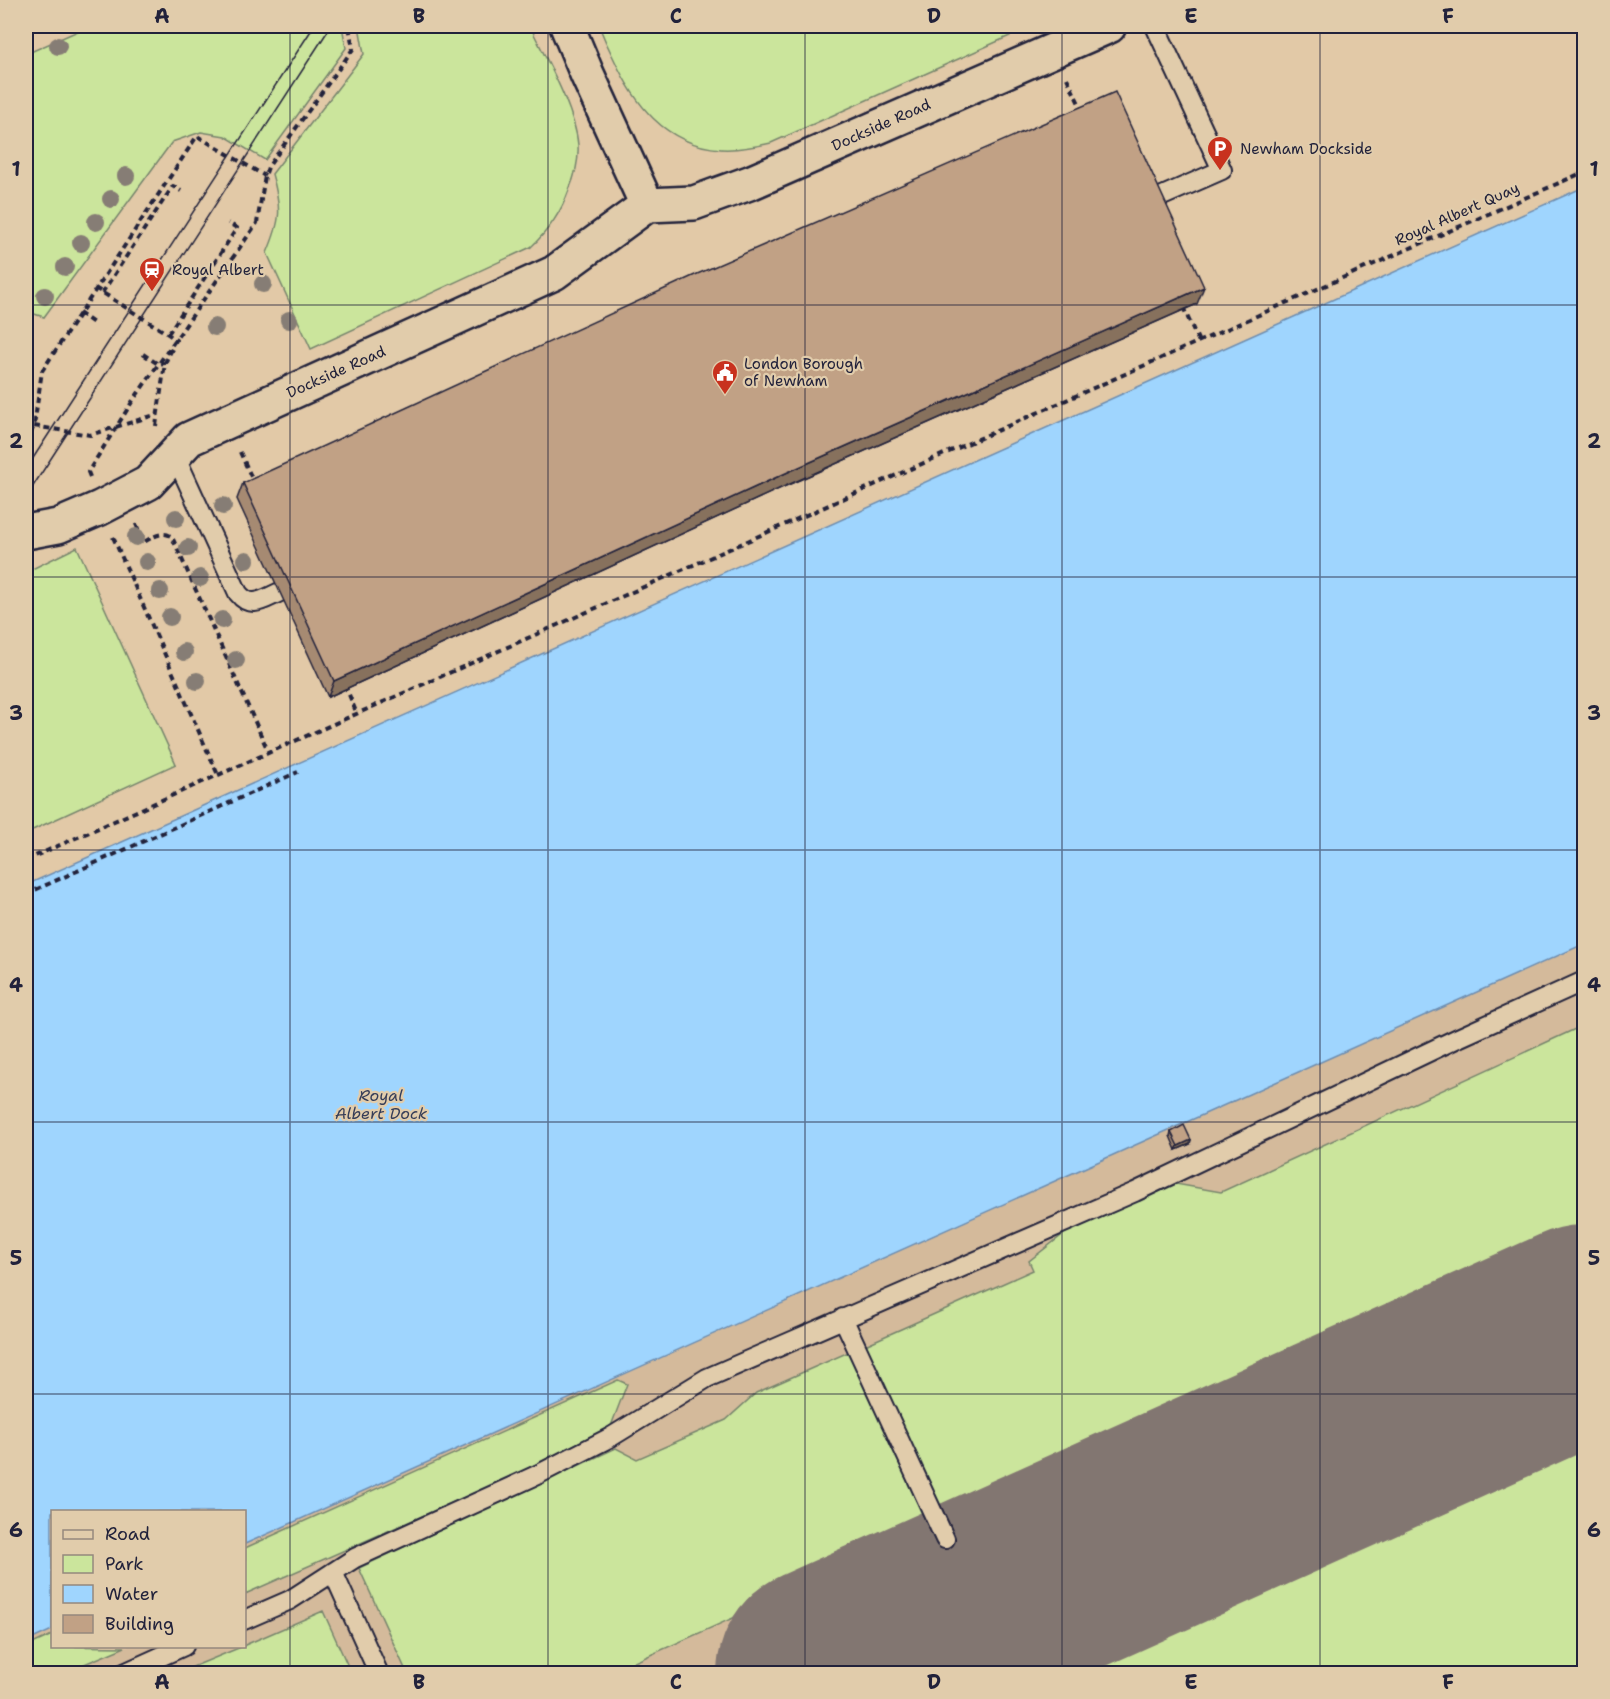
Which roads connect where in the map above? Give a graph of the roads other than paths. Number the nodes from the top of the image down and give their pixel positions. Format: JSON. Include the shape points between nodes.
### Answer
{"nodes":[{"id":1,"x":567,"y":26,"type":"edge"},
{"id":2,"x":1109,"y":26,"type":"edge"},
{"id":3,"x":1155,"y":26,"type":"edge"},
{"id":4,"x":1151,"y":201,"type":"edge"},
{"id":5,"x":647,"y":205,"type":"junction"},
{"id":6,"x":174,"y":453,"type":"junction"},
{"id":7,"x":26,"y":532,"type":"edge"},
{"id":8,"x":280,"y":592,"type":"edge"},
{"id":9,"x":1584,"y":981,"type":"edge"},
{"id":10,"x":843,"y":1318,"type":"junction"},
{"id":11,"x":945,"y":1539,"type":"dead end"},
{"id":12,"x":333,"y":1572,"type":"junction"},
{"id":13,"x":246,"y":1619,"type":"edge"},
{"id":14,"x":182,"y":1648,"type":"edge"},
{"id":15,"x":122,"y":1674,"type":"edge"},
{"id":16,"x":379,"y":1674,"type":"edge"}],
"edges":[{"from":1,"to":5,"type":"street"},
{"from":2,"to":5,"type":"street","name":"Dockside Road","via":[[752,182],[694,203]]},
{"from":3,"to":4,"type":"lane","via":[[1222,170]]},
{"from":5,"to":6,"type":"street","name":"Dockside Road","via":[[561,270],[189,439]]},
{"from":6,"to":7,"type":"street","name":"Dockside Road","via":[[148,483],[58,526]]},
{"from":6,"to":8,"type":"lane","via":[[243,600],[260,601]]},
{"from":9,"to":10,"type":"lane","via":[[1135,1192]]},
{"from":10,"to":11,"type":"lane"},
{"from":10,"to":12,"type":"lane","via":[[707,1378],[611,1437]]},
{"from":12,"to":13,"type":"lane","via":[[290,1600]]},
{"from":12,"to":16,"type":"lane"},
{"from":14,"to":15,"type":"lane"}]}
